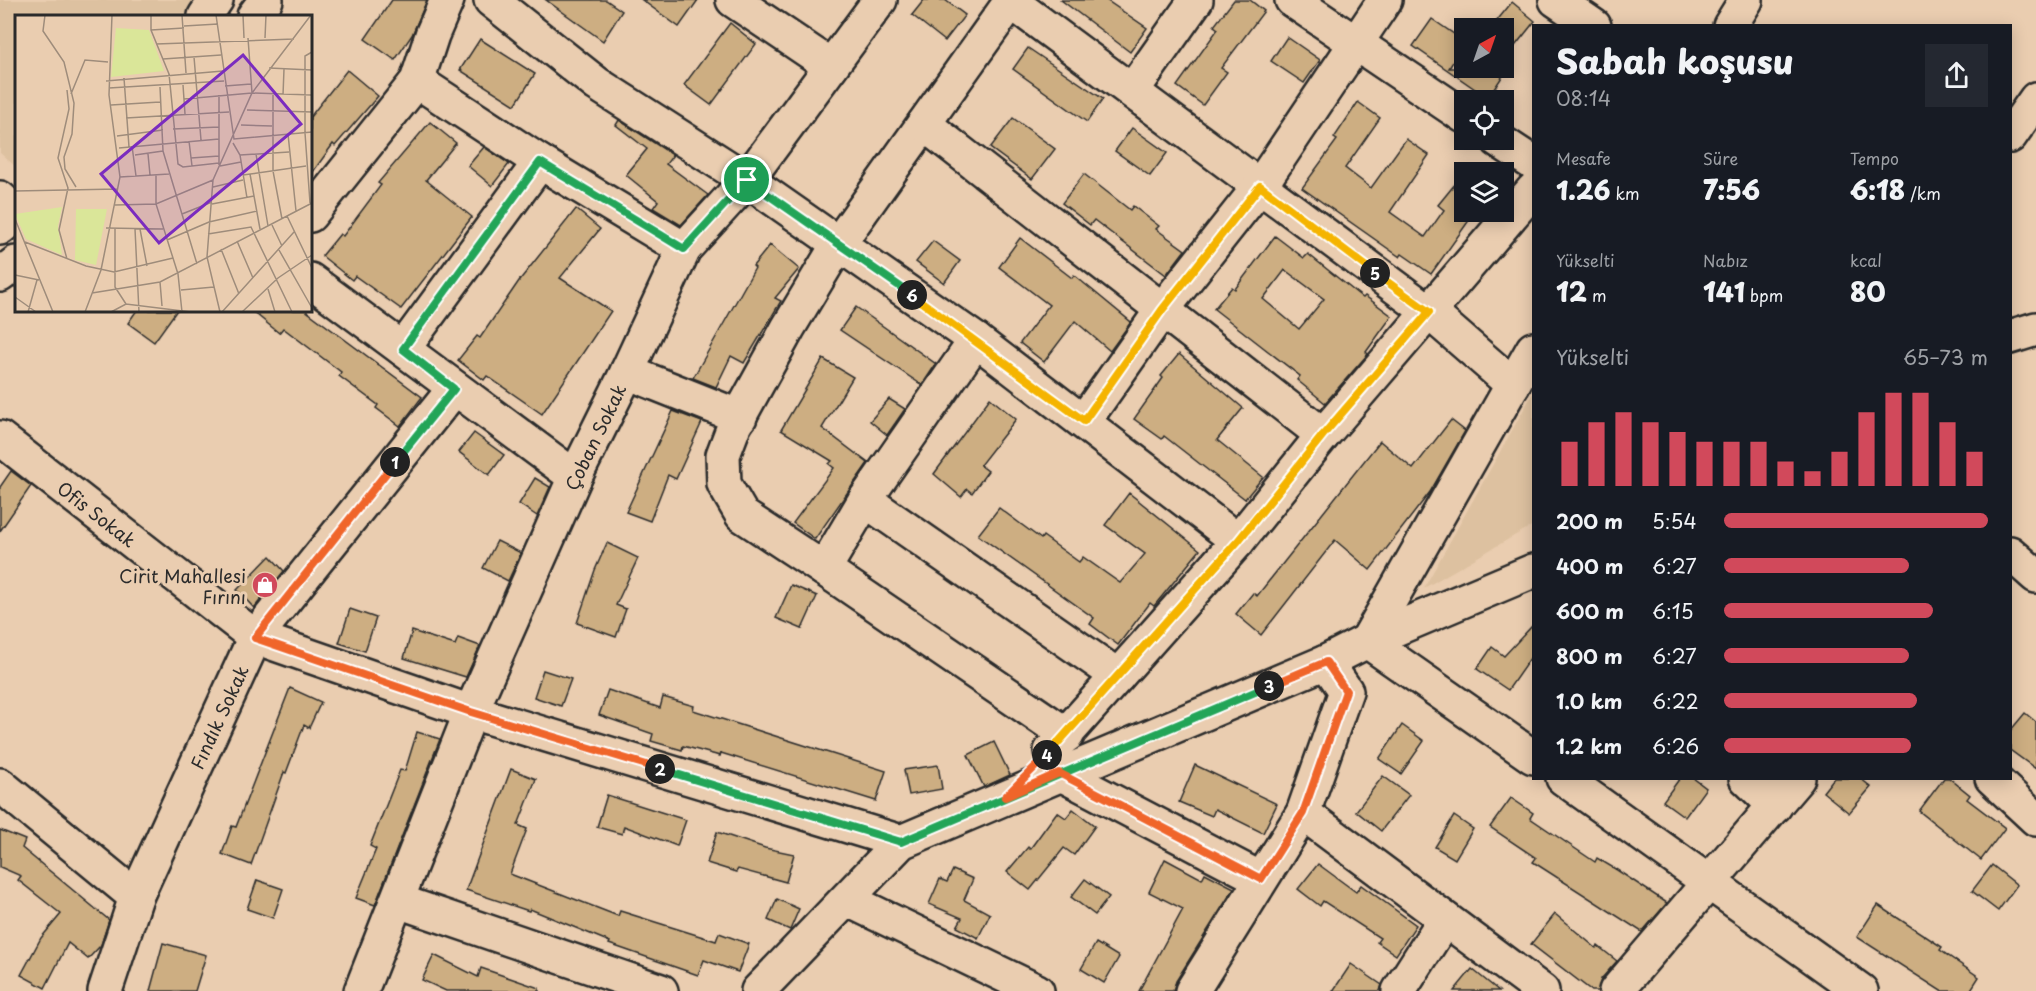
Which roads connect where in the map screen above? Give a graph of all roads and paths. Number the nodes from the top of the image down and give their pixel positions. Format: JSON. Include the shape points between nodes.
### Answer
{"nodes":[{"id":1,"x":216,"y":0,"type":"edge"},
{"id":2,"x":266,"y":0,"type":"edge"},
{"id":3,"x":447,"y":0,"type":"edge"},
{"id":4,"x":491,"y":0,"type":"edge"},
{"id":5,"x":734,"y":0,"type":"edge"},
{"id":6,"x":880,"y":0,"type":"edge"},
{"id":7,"x":1011,"y":0,"type":"edge"},
{"id":8,"x":1196,"y":0,"type":"edge"},
{"id":9,"x":1292,"y":0,"type":"edge"},
{"id":10,"x":1385,"y":0,"type":"edge"},
{"id":11,"x":1556,"y":0,"type":"edge"},
{"id":12,"x":1746,"y":0,"type":"edge"},
{"id":13,"x":206,"y":15,"type":"edge"},
{"id":14,"x":255,"y":15,"type":"edge"},
{"id":15,"x":1591,"y":24,"type":"edge"},
{"id":16,"x":1731,"y":24,"type":"edge"},
{"id":17,"x":1357,"y":44,"type":"junction"},
{"id":18,"x":831,"y":66,"type":"junction"},
{"id":19,"x":417,"y":81,"type":"junction"},
{"id":20,"x":1132,"y":91,"type":"junction"},
{"id":21,"x":2036,"y":99,"type":"edge"},
{"id":22,"x":1454,"y":109,"type":"edge"},
{"id":23,"x":924,"y":124,"type":"junction"},
{"id":24,"x":2012,"y":132,"type":"edge"},
{"id":25,"x":1513,"y":150,"type":"edge"},
{"id":26,"x":540,"y":162,"type":"junction"},
{"id":27,"x":1532,"y":162,"type":"edge"},
{"id":28,"x":747,"y":180,"type":"junction"},
{"id":29,"x":1260,"y":186,"type":"junction"},
{"id":30,"x":1532,"y":191,"type":"edge"},
{"id":31,"x":0,"y":198,"type":"edge"},
{"id":32,"x":312,"y":212,"type":"edge"},
{"id":33,"x":15,"y":213,"type":"edge"},
{"id":34,"x":15,"y":215,"type":"edge"},
{"id":35,"x":0,"y":228,"type":"edge"},
{"id":36,"x":839,"y":243,"type":"junction"},
{"id":37,"x":684,"y":249,"type":"junction"},
{"id":38,"x":15,"y":264,"type":"edge"},
{"id":39,"x":0,"y":275,"type":"edge"},
{"id":40,"x":312,"y":281,"type":"edge"},
{"id":41,"x":1162,"y":310,"type":"junction"},
{"id":42,"x":1429,"y":312,"type":"junction"},
{"id":43,"x":2036,"y":329,"type":"edge"},
{"id":44,"x":2012,"y":336,"type":"edge"},
{"id":45,"x":976,"y":340,"type":"junction"},
{"id":46,"x":403,"y":349,"type":"junction"},
{"id":47,"x":1532,"y":351,"type":"edge"},
{"id":48,"x":627,"y":372,"type":"junction"},
{"id":49,"x":1513,"y":385,"type":"junction"},
{"id":50,"x":454,"y":389,"type":"junction"},
{"id":51,"x":740,"y":417,"type":"junction"},
{"id":52,"x":1084,"y":421,"type":"junction"},
{"id":53,"x":1323,"y":435,"type":"junction"},
{"id":54,"x":0,"y":438,"type":"edge"},
{"id":55,"x":575,"y":477,"type":"junction"},
{"id":56,"x":865,"y":500,"type":"junction"},
{"id":57,"x":1238,"y":541,"type":"junction"},
{"id":58,"x":2012,"y":555,"type":"edge"},
{"id":59,"x":825,"y":569,"type":"junction"},
{"id":60,"x":1531,"y":575,"type":"edge"},
{"id":61,"x":2036,"y":576,"type":"edge"},
{"id":62,"x":255,"y":638,"type":"junction"},
{"id":63,"x":1367,"y":641,"type":"junction"},
{"id":64,"x":1326,"y":662,"type":"junction"},
{"id":65,"x":1118,"y":676,"type":"junction"},
{"id":66,"x":471,"y":712,"type":"junction"},
{"id":67,"x":1067,"y":735,"type":"junction"},
{"id":68,"x":1532,"y":757,"type":"edge"},
{"id":69,"x":1059,"y":773,"type":"junction"},
{"id":70,"x":1566,"y":780,"type":"edge"},
{"id":71,"x":1748,"y":780,"type":"edge"},
{"id":72,"x":1796,"y":780,"type":"edge"},
{"id":73,"x":1994,"y":780,"type":"edge"},
{"id":74,"x":0,"y":785,"type":"edge"},
{"id":75,"x":1005,"y":797,"type":"junction"},
{"id":76,"x":1775,"y":806,"type":"junction"},
{"id":77,"x":1303,"y":813,"type":"junction"},
{"id":78,"x":2036,"y":819,"type":"edge"},
{"id":79,"x":901,"y":842,"type":"junction"},
{"id":80,"x":1261,"y":879,"type":"junction"},
{"id":81,"x":1710,"y":882,"type":"junction"},
{"id":82,"x":136,"y":897,"type":"junction"},
{"id":83,"x":848,"y":900,"type":"junction"},
{"id":84,"x":398,"y":901,"type":"junction"},
{"id":85,"x":1445,"y":919,"type":"junction"},
{"id":86,"x":1851,"y":988,"type":"edge"},
{"id":87,"x":105,"y":991,"type":"edge"},
{"id":88,"x":361,"y":991,"type":"edge"},
{"id":89,"x":661,"y":991,"type":"edge"},
{"id":90,"x":758,"y":991,"type":"edge"},
{"id":91,"x":1037,"y":991,"type":"edge"},
{"id":92,"x":1192,"y":991,"type":"edge"},
{"id":93,"x":1399,"y":991,"type":"edge"},
{"id":94,"x":1542,"y":991,"type":"edge"},
{"id":95,"x":1616,"y":991,"type":"edge"}],
"edges":[{"from":1,"to":13,"type":"street"},
{"from":2,"to":14,"type":"street"},
{"from":3,"to":19,"type":"street"},
{"from":4,"to":28,"type":"street","via":[[597,84]]},
{"from":5,"to":18,"type":"street"},
{"from":6,"to":18,"type":"street","name":"Çoban Sokak"},
{"from":7,"to":20,"type":"street"},
{"from":7,"to":23,"type":"street"},
{"from":8,"to":20,"type":"street"},
{"from":9,"to":17,"type":"street"},
{"from":10,"to":17,"type":"street"},
{"from":11,"to":15,"type":"street"},
{"from":12,"to":16,"type":"street"},
{"from":17,"to":22,"type":"street"},
{"from":17,"to":29,"type":"street"},
{"from":18,"to":28,"type":"street","name":"Çoban Sokak"},
{"from":19,"to":26,"type":"street"},
{"from":19,"to":32,"type":"street"},
{"from":20,"to":29,"type":"street"},
{"from":21,"to":24,"type":"street"},
{"from":23,"to":36,"type":"street"},
{"from":23,"to":41,"type":"street"},
{"from":25,"to":27,"type":"street"},
{"from":26,"to":37,"type":"street"},
{"from":26,"to":46,"type":"street"},
{"from":28,"to":36,"type":"street"},
{"from":28,"to":37,"type":"street","name":"Çoban Sokak"},
{"from":29,"to":41,"type":"street"},
{"from":29,"to":42,"type":"street"},
{"from":30,"to":42,"type":"street"},
{"from":31,"to":33,"type":"street"},
{"from":34,"to":35,"type":"street"},
{"from":36,"to":45,"type":"street"},
{"from":36,"to":51,"type":"street"},
{"from":37,"to":48,"type":"street","name":"Çoban Sokak"},
{"from":38,"to":39,"type":"street"},
{"from":40,"to":46,"type":"street"},
{"from":41,"to":52,"type":"street"},
{"from":41,"to":53,"type":"street"},
{"from":42,"to":49,"type":"street"},
{"from":42,"to":53,"type":"street"},
{"from":43,"to":44,"type":"street"},
{"from":45,"to":52,"type":"street"},
{"from":45,"to":56,"type":"street"},
{"from":46,"to":50,"type":"street"},
{"from":47,"to":49,"type":"street"},
{"from":48,"to":51,"type":"street"},
{"from":48,"to":55,"type":"street","name":"Çoban Sokak"},
{"from":49,"to":63,"type":"street"},
{"from":50,"to":55,"type":"street"},
{"from":50,"to":62,"type":"street","name":"Fındık Sokak"},
{"from":51,"to":59,"type":"street","via":[[723,455],[724,484],[742,515]]},
{"from":52,"to":57,"type":"street"},
{"from":53,"to":57,"type":"street"},
{"from":54,"to":62,"type":"street","name":"Ofis Sokak"},
{"from":55,"to":66,"type":"street","name":"Çoban Sokak"},
{"from":56,"to":59,"type":"street"},
{"from":56,"to":65,"type":"street"},
{"from":57,"to":65,"type":"street"},
{"from":58,"to":61,"type":"street"},
{"from":59,"to":67,"type":"street"},
{"from":60,"to":63,"type":"street"},
{"from":62,"to":66,"type":"street","name":"Ofis Sokak"},
{"from":62,"to":82,"type":"street","name":"Fındık Sokak"},
{"from":63,"to":64,"type":"street"},
{"from":63,"to":68,"type":"street"},
{"from":64,"to":69,"type":"street"},
{"from":64,"to":77,"type":"street","via":[[1346,691]]},
{"from":65,"to":67,"type":"street"},
{"from":66,"to":79,"type":"street","name":"Ofis Sokak"},
{"from":66,"to":84,"type":"street","name":"Çoban Sokak"},
{"from":67,"to":75,"type":"street"},
{"from":69,"to":75,"type":"street"},
{"from":69,"to":80,"type":"street"},
{"from":70,"to":81,"type":"street"},
{"from":71,"to":76,"type":"street"},
{"from":72,"to":76,"type":"street"},
{"from":73,"to":78,"type":"street"},
{"from":74,"to":82,"type":"street"},
{"from":75,"to":79,"type":"street"},
{"from":76,"to":81,"type":"street"},
{"from":77,"to":80,"type":"street"},
{"from":77,"to":85,"type":"street"},
{"from":79,"to":83,"type":"street"},
{"from":80,"to":92,"type":"street"},
{"from":81,"to":86,"type":"street"},
{"from":81,"to":95,"type":"street"},
{"from":82,"to":87,"type":"street","name":"Fındık Sokak"},
{"from":83,"to":90,"type":"street"},
{"from":83,"to":91,"type":"street"},
{"from":84,"to":88,"type":"street","name":"Çoban Sokak"},
{"from":84,"to":89,"type":"street"},
{"from":85,"to":93,"type":"street"},
{"from":85,"to":94,"type":"street"}]}
